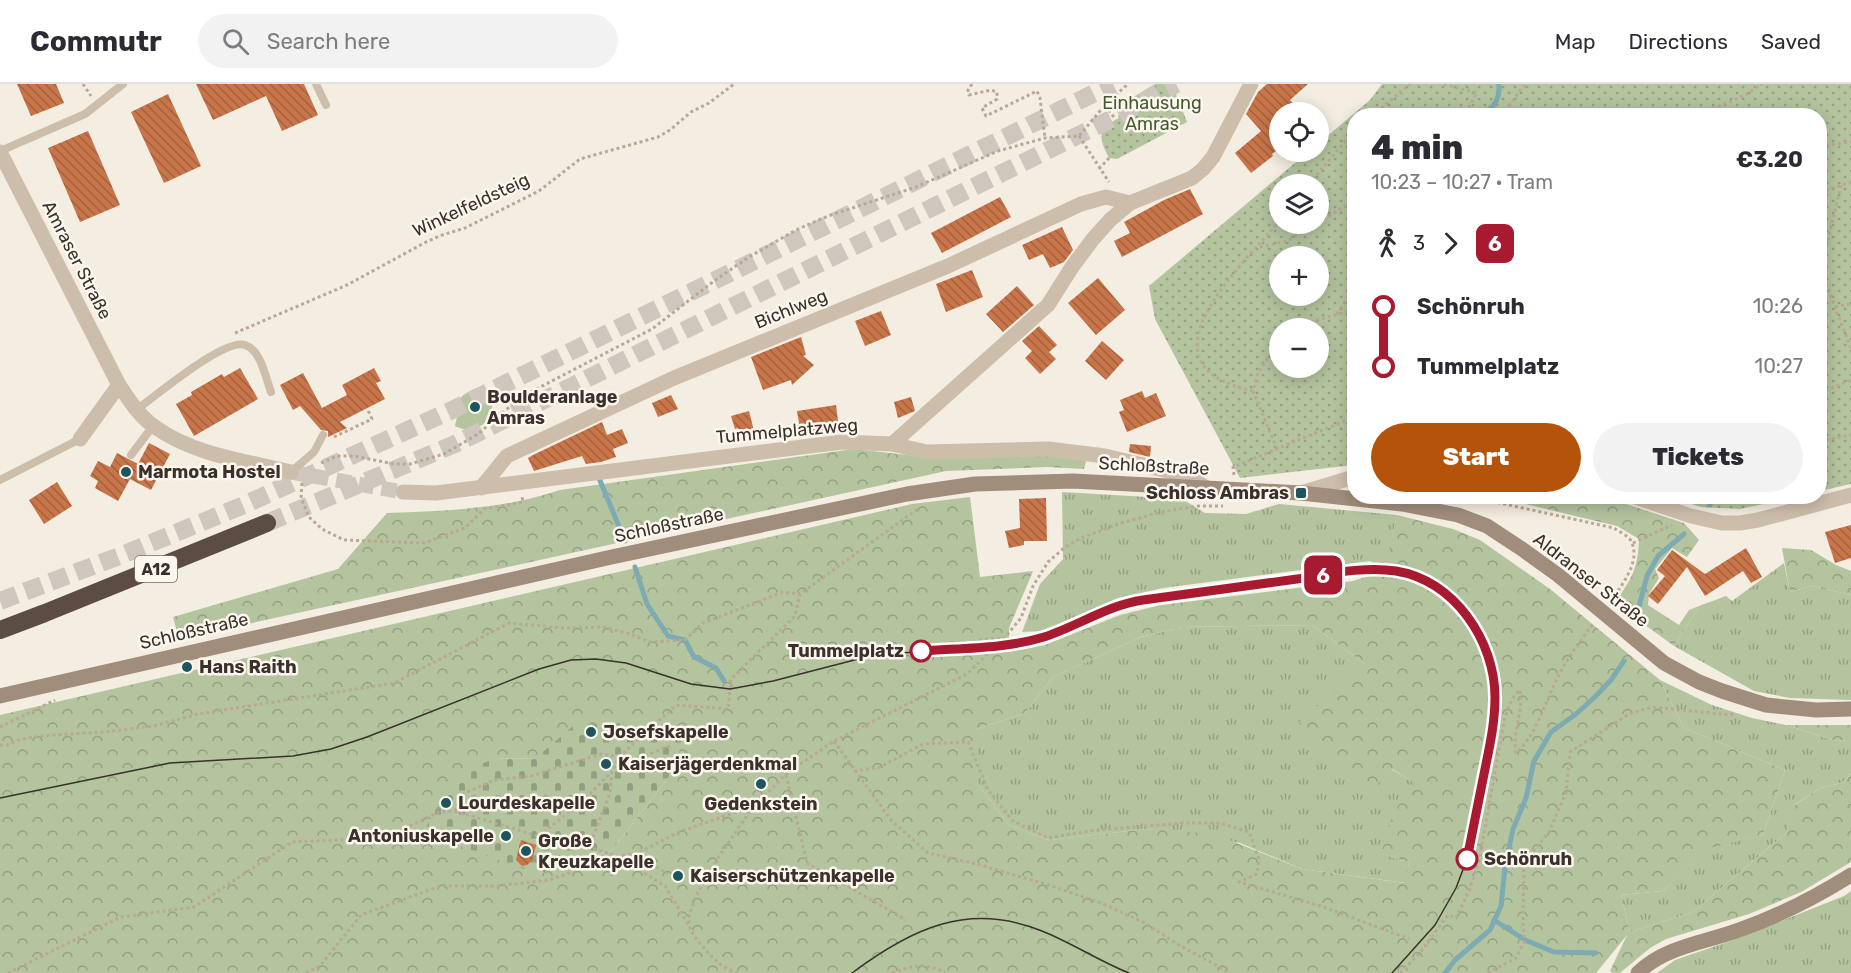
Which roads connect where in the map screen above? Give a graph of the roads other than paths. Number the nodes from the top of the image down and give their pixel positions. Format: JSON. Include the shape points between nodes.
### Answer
{"nodes":[{"id":1,"x":123,"y":84,"type":"edge"},
{"id":2,"x":316,"y":84,"type":"edge"},
{"id":3,"x":1251,"y":84,"type":"edge"},
{"id":4,"x":326,"y":105,"type":"dead end"},
{"id":5,"x":0,"y":151,"type":"edge"},
{"id":6,"x":1130,"y":203,"type":"junction"},
{"id":7,"x":119,"y":385,"type":"junction"},
{"id":8,"x":271,"y":392,"type":"dead end"},
{"id":9,"x":136,"y":410,"type":"junction"},
{"id":10,"x":153,"y":426,"type":"junction"},
{"id":11,"x":321,"y":438,"type":"road end"},
{"id":12,"x":80,"y":439,"type":"joint"},
{"id":13,"x":892,"y":444,"type":"junction"},
{"id":14,"x":131,"y":455,"type":"dead end"},
{"id":15,"x":298,"y":474,"type":"joint"},
{"id":16,"x":1347,"y":479,"type":"edge"},
{"id":17,"x":0,"y":480,"type":"edge"},
{"id":18,"x":481,"y":488,"type":"junction"},
{"id":19,"x":1206,"y":488,"type":"junction"},
{"id":20,"x":403,"y":492,"type":"tunnel mouth"},
{"id":21,"x":1301,"y":493,"type":"junction"},
{"id":22,"x":1851,"y":495,"type":"edge"},
{"id":23,"x":1347,"y":498,"type":"edge"},
{"id":24,"x":1827,"y":501,"type":"edge"},
{"id":25,"x":1402,"y":504,"type":"edge"},
{"id":26,"x":1656,"y":504,"type":"edge"},
{"id":27,"x":1818,"y":504,"type":"edge"},
{"id":28,"x":267,"y":523,"type":"tunnel mouth"},
{"id":29,"x":0,"y":630,"type":"edge"},
{"id":30,"x":0,"y":696,"type":"edge"},
{"id":31,"x":1851,"y":709,"type":"edge"},
{"id":32,"x":1851,"y":874,"type":"edge"},
{"id":33,"x":1638,"y":973,"type":"edge"}],
"edges":[{"from":1,"to":5,"type":"lane","via":[[85,114]]},
{"from":2,"to":4,"type":"lane"},
{"from":3,"to":6,"type":"street","via":[[1203,169]]},
{"from":5,"to":7,"type":"street","name":"Amraser Straße"},
{"from":6,"to":13,"type":"street","via":[[1093,239],[1048,305]]},
{"from":6,"to":18,"type":"street","name":"Bichlweg","via":[[1099,198],[1081,204],[948,266],[674,378],[507,456]]},
{"from":7,"to":9,"type":"street"},
{"from":7,"to":12,"type":"street"},
{"from":8,"to":9,"type":"lane","via":[[255,353],[246,345],[233,345],[217,351]]},
{"from":9,"to":10,"type":"street"},
{"from":10,"to":14,"type":"lane"},
{"from":10,"to":15,"type":"street","via":[[205,451]]},
{"from":11,"to":15,"type":"lane"},
{"from":12,"to":17,"type":"lane"},
{"from":13,"to":18,"type":"street","name":"Tummelplatzweg","via":[[842,442]]},
{"from":13,"to":19,"type":"street","name":"Tummelplatzweg","via":[[927,452],[1048,449],[1105,456],[1189,477]]},
{"from":16,"to":21,"type":"street","name":"Schloßstraße"},
{"from":18,"to":20,"type":"street","name":"Tummelplatzweg"},
{"from":19,"to":21,"type":"main road","name":"Schloßstraße"},
{"from":19,"to":30,"type":"main road","name":"Schloßstraße","via":[[1073,481],[975,484],[907,494]]},
{"from":21,"to":23,"type":"main road","name":"Aldranser Straße"},
{"from":22,"to":24,"type":"street"},
{"from":25,"to":31,"type":"main road","name":"Aldranser Straße","via":[[1458,515],[1487,526],[1558,575],[1664,663],[1700,681],[1766,705]]},
{"from":26,"to":27,"type":"street","via":[[1691,516],[1740,523]]},
{"from":28,"to":29,"type":"highway","number":"A12"},
{"from":32,"to":33,"type":"main road","via":[[1804,903],[1738,931],[1674,950]]}]}
